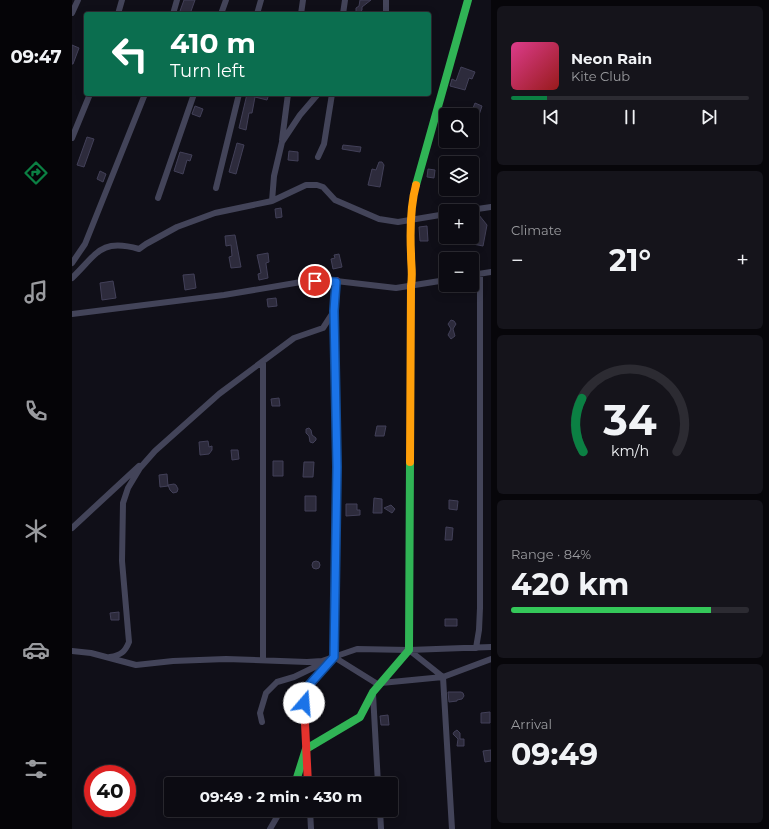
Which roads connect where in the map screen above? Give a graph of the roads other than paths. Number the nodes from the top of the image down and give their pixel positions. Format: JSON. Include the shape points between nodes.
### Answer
{"nodes":[{"id":1,"x":78,"y":0,"type":"edge"},
{"id":2,"x":122,"y":0,"type":"edge"},
{"id":3,"x":177,"y":0,"type":"edge"},
{"id":4,"x":226,"y":0,"type":"edge"},
{"id":5,"x":261,"y":0,"type":"edge"},
{"id":6,"x":303,"y":0,"type":"edge"},
{"id":7,"x":345,"y":0,"type":"edge"},
{"id":8,"x":386,"y":0,"type":"edge"},
{"id":9,"x":468,"y":0,"type":"edge"},
{"id":10,"x":119,"y":12,"type":"edge"},
{"id":11,"x":174,"y":12,"type":"edge"},
{"id":12,"x":222,"y":12,"type":"edge"},
{"id":13,"x":258,"y":12,"type":"edge"},
{"id":14,"x":301,"y":12,"type":"edge"},
{"id":15,"x":344,"y":12,"type":"edge"},
{"id":16,"x":386,"y":12,"type":"edge"},
{"id":17,"x":72,"y":13,"type":"edge"},
{"id":18,"x":89,"y":96,"type":"edge"},
{"id":19,"x":144,"y":96,"type":"edge"},
{"id":20,"x":193,"y":96,"type":"edge"},
{"id":21,"x":239,"y":96,"type":"edge"},
{"id":22,"x":288,"y":96,"type":"edge"},
{"id":23,"x":316,"y":96,"type":"edge"},
{"id":24,"x":332,"y":96,"type":"edge"},
{"id":25,"x":72,"y":138,"type":"edge"},
{"id":26,"x":282,"y":142,"type":"junction"},
{"id":27,"x":318,"y":157,"type":"dead end"},
{"id":28,"x":216,"y":188,"type":"dead end"},
{"id":29,"x":158,"y":198,"type":"dead end"},
{"id":30,"x":272,"y":201,"type":"junction"},
{"id":31,"x":491,"y":207,"type":"edge"},
{"id":32,"x":479,"y":209,"type":"edge"},
{"id":33,"x":439,"y":215,"type":"edge"},
{"id":34,"x":411,"y":221,"type":"junction"},
{"id":35,"x":72,"y":262,"type":"edge"},
{"id":36,"x":491,"y":272,"type":"edge"},
{"id":37,"x":480,"y":274,"type":"joint"},
{"id":38,"x":72,"y":278,"type":"edge"},
{"id":39,"x":439,"y":281,"type":"edge"},
{"id":40,"x":336,"y":282,"type":"junction"},
{"id":41,"x":411,"y":286,"type":"junction"},
{"id":42,"x":334,"y":311,"type":"junction"},
{"id":43,"x":72,"y":314,"type":"edge"},
{"id":44,"x":263,"y":362,"type":"junction"},
{"id":45,"x":155,"y":451,"type":"junction"},
{"id":46,"x":72,"y":528,"type":"edge"},
{"id":47,"x":491,"y":647,"type":"edge"},
{"id":48,"x":476,"y":648,"type":"junction"},
{"id":49,"x":409,"y":650,"type":"junction"},
{"id":50,"x":72,"y":651,"type":"edge"},
{"id":51,"x":110,"y":657,"type":"junction"},
{"id":52,"x":334,"y":657,"type":"junction"},
{"id":53,"x":491,"y":659,"type":"edge"},
{"id":54,"x":263,"y":660,"type":"junction"},
{"id":55,"x":443,"y":677,"type":"junction"},
{"id":56,"x":379,"y":685,"type":"junction"},
{"id":57,"x":373,"y":692,"type":"junction"},
{"id":58,"x":262,"y":722,"type":"dead end"},
{"id":59,"x":306,"y":749,"type":"junction"},
{"id":60,"x":297,"y":777,"type":"edge"},
{"id":61,"x":308,"y":777,"type":"edge"},
{"id":62,"x":378,"y":777,"type":"edge"},
{"id":63,"x":277,"y":817,"type":"edge"},
{"id":64,"x":310,"y":817,"type":"edge"},
{"id":65,"x":380,"y":817,"type":"edge"},
{"id":66,"x":270,"y":829,"type":"edge"},
{"id":67,"x":311,"y":829,"type":"edge"},
{"id":68,"x":381,"y":829,"type":"edge"},
{"id":69,"x":452,"y":829,"type":"edge"}],
"edges":[{"from":1,"to":17,"type":"street"},
{"from":2,"to":10,"type":"street"},
{"from":3,"to":11,"type":"street"},
{"from":4,"to":12,"type":"street"},
{"from":5,"to":13,"type":"street"},
{"from":6,"to":14,"type":"street"},
{"from":7,"to":15,"type":"street"},
{"from":8,"to":16,"type":"street"},
{"from":9,"to":34,"type":"street","via":[[413,196]]},
{"from":18,"to":25,"type":"street"},
{"from":19,"to":35,"type":"street","via":[[84,244]]},
{"from":20,"to":29,"type":"street"},
{"from":21,"to":28,"type":"street"},
{"from":22,"to":26,"type":"street"},
{"from":23,"to":26,"type":"street"},
{"from":24,"to":27,"type":"street","via":[[324,144]]},
{"from":26,"to":30,"type":"street","via":[[274,176]]},
{"from":30,"to":34,"type":"street","via":[[306,185],[317,185],[323,187],[335,200],[378,219]]},
{"from":30,"to":38,"type":"street","via":[[215,213],[177,227],[139,249],[125,245],[107,246],[96,253]]},
{"from":31,"to":32,"type":"street"},
{"from":33,"to":34,"type":"street"},
{"from":34,"to":41,"type":"street"},
{"from":36,"to":37,"type":"street"},
{"from":37,"to":48,"type":"street","via":[[480,608]]},
{"from":39,"to":41,"type":"street"},
{"from":40,"to":41,"type":"street","via":[[396,288]]},
{"from":40,"to":42,"type":"street"},
{"from":40,"to":43,"type":"street","via":[[307,281],[224,295]]},
{"from":41,"to":49,"type":"street"},
{"from":42,"to":44,"type":"street","via":[[323,328],[294,338]]},
{"from":42,"to":52,"type":"street","via":[[337,467]]},
{"from":44,"to":45,"type":"street","via":[[219,394]]},
{"from":44,"to":54,"type":"street"},
{"from":45,"to":46,"type":"street"},
{"from":45,"to":51,"type":"street","via":[[140,468],[128,488],[123,503],[122,561],[130,642],[119,656]]},
{"from":47,"to":48,"type":"street"},
{"from":48,"to":49,"type":"street"},
{"from":49,"to":52,"type":"street","via":[[357,649]]},
{"from":49,"to":55,"type":"street"},
{"from":49,"to":56,"type":"street"},
{"from":50,"to":51,"type":"street"},
{"from":51,"to":54,"type":"street","via":[[136,665],[173,661]]},
{"from":52,"to":54,"type":"street","via":[[307,662]]},
{"from":52,"to":56,"type":"street"},
{"from":52,"to":58,"type":"street","via":[[294,678],[276,682],[266,693],[260,714]]},
{"from":52,"to":59,"type":"street","via":[[309,685],[305,695]]},
{"from":53,"to":55,"type":"street"},
{"from":55,"to":56,"type":"street"},
{"from":55,"to":69,"type":"street"},
{"from":56,"to":57,"type":"street"},
{"from":57,"to":59,"type":"street","via":[[360,717]]},
{"from":57,"to":62,"type":"street"},
{"from":59,"to":60,"type":"street"},
{"from":59,"to":61,"type":"street"},
{"from":63,"to":66,"type":"street"},
{"from":64,"to":67,"type":"street"},
{"from":65,"to":68,"type":"street"}]}
